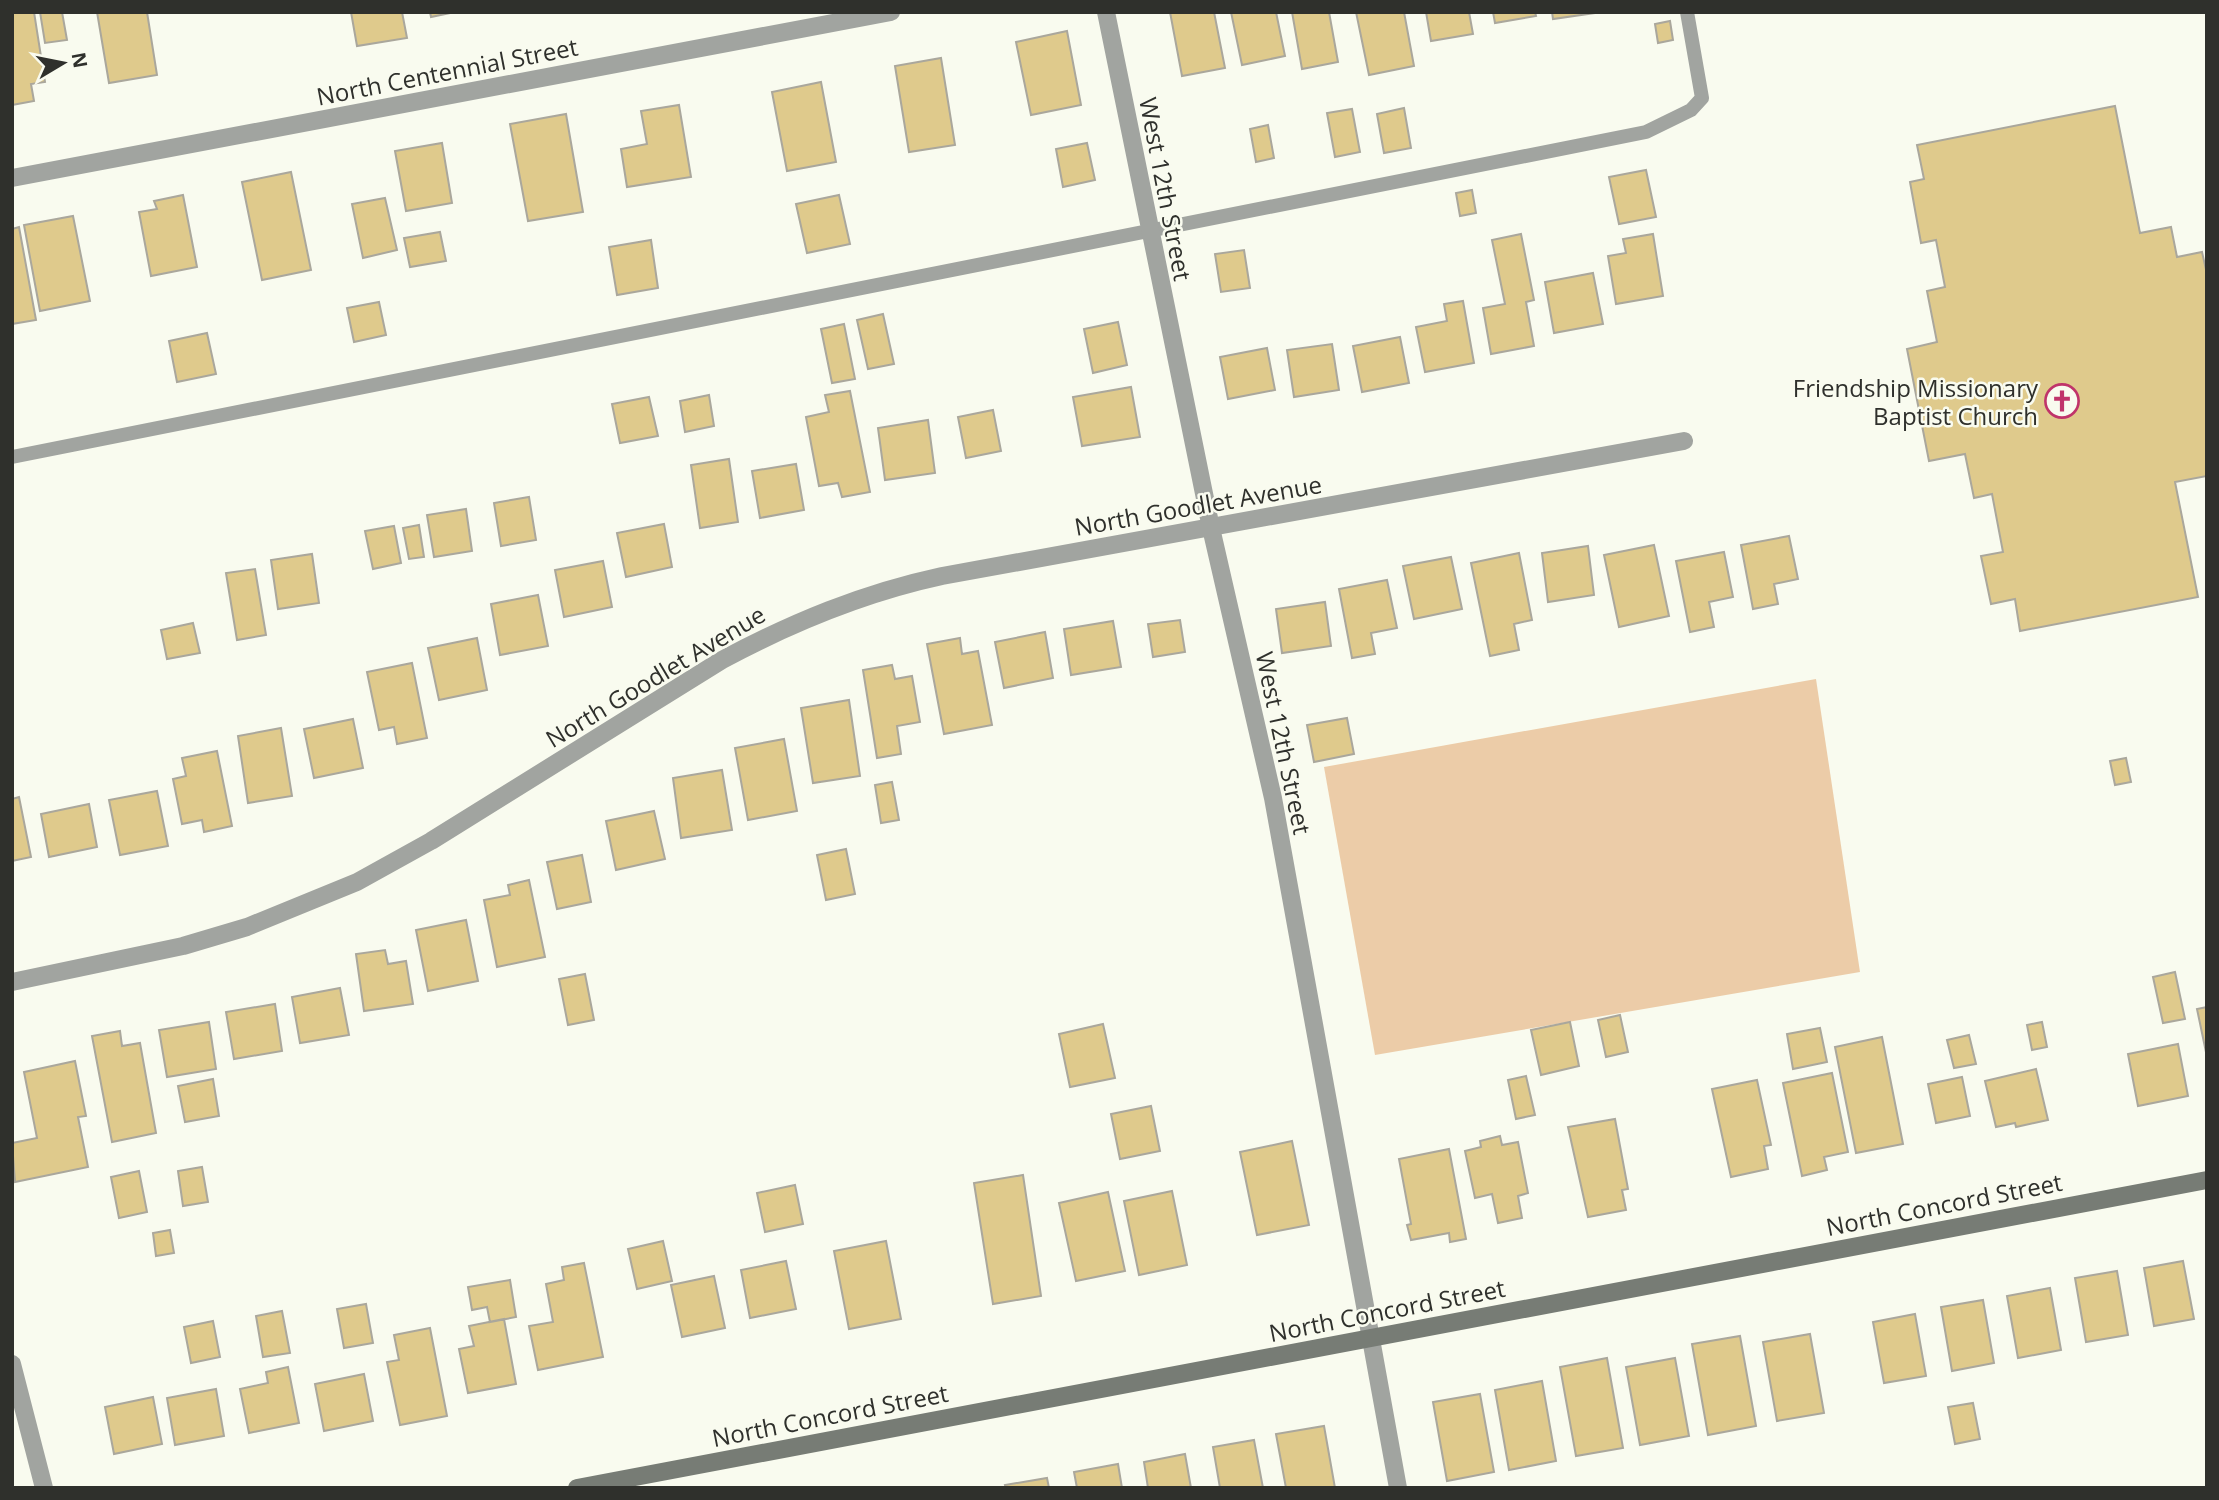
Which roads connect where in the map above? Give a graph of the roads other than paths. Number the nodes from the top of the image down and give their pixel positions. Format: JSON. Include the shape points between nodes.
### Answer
{"nodes":[{"id":1,"x":891,"y":12,"type":"edge"},
{"id":2,"x":1106,"y":12,"type":"edge"},
{"id":3,"x":1686,"y":12,"type":"edge"},
{"id":4,"x":12,"y":178,"type":"edge"},
{"id":5,"x":1150,"y":233,"type":"junction"},
{"id":6,"x":1685,"y":441,"type":"dead end"},
{"id":7,"x":12,"y":457,"type":"edge"},
{"id":8,"x":1211,"y":528,"type":"junction"},
{"id":9,"x":12,"y":982,"type":"edge"},
{"id":10,"x":2207,"y":1180,"type":"edge"},
{"id":11,"x":1371,"y":1338,"type":"junction"},
{"id":12,"x":12,"y":1364,"type":"edge"},
{"id":13,"x":44,"y":1488,"type":"edge"},
{"id":14,"x":577,"y":1488,"type":"edge"},
{"id":15,"x":1398,"y":1488,"type":"edge"}],
"edges":[{"from":1,"to":4,"type":"street","name":"North Centennial Street"},
{"from":2,"to":5,"type":"street","name":"West 12th Street"},
{"from":3,"to":5,"type":"lane","via":[[1702,98],[1668,123],[1646,132]]},
{"from":5,"to":7,"type":"lane"},
{"from":5,"to":8,"type":"street","name":"West 12th Street"},
{"from":6,"to":8,"type":"street","name":"North Goodlet Avenue"},
{"from":8,"to":9,"type":"street","name":"North Goodlet Avenue","via":[[942,576],[828,608],[722,660],[357,882],[247,927],[183,946]]},
{"from":8,"to":11,"type":"street","name":"West 12th Street","via":[[1273,798]]},
{"from":10,"to":11,"type":"main road","name":"North Concord Street"},
{"from":11,"to":14,"type":"main road","name":"North Concord Street"},
{"from":11,"to":15,"type":"street","name":"West 12th Street"},
{"from":12,"to":13,"type":"street"}]}
